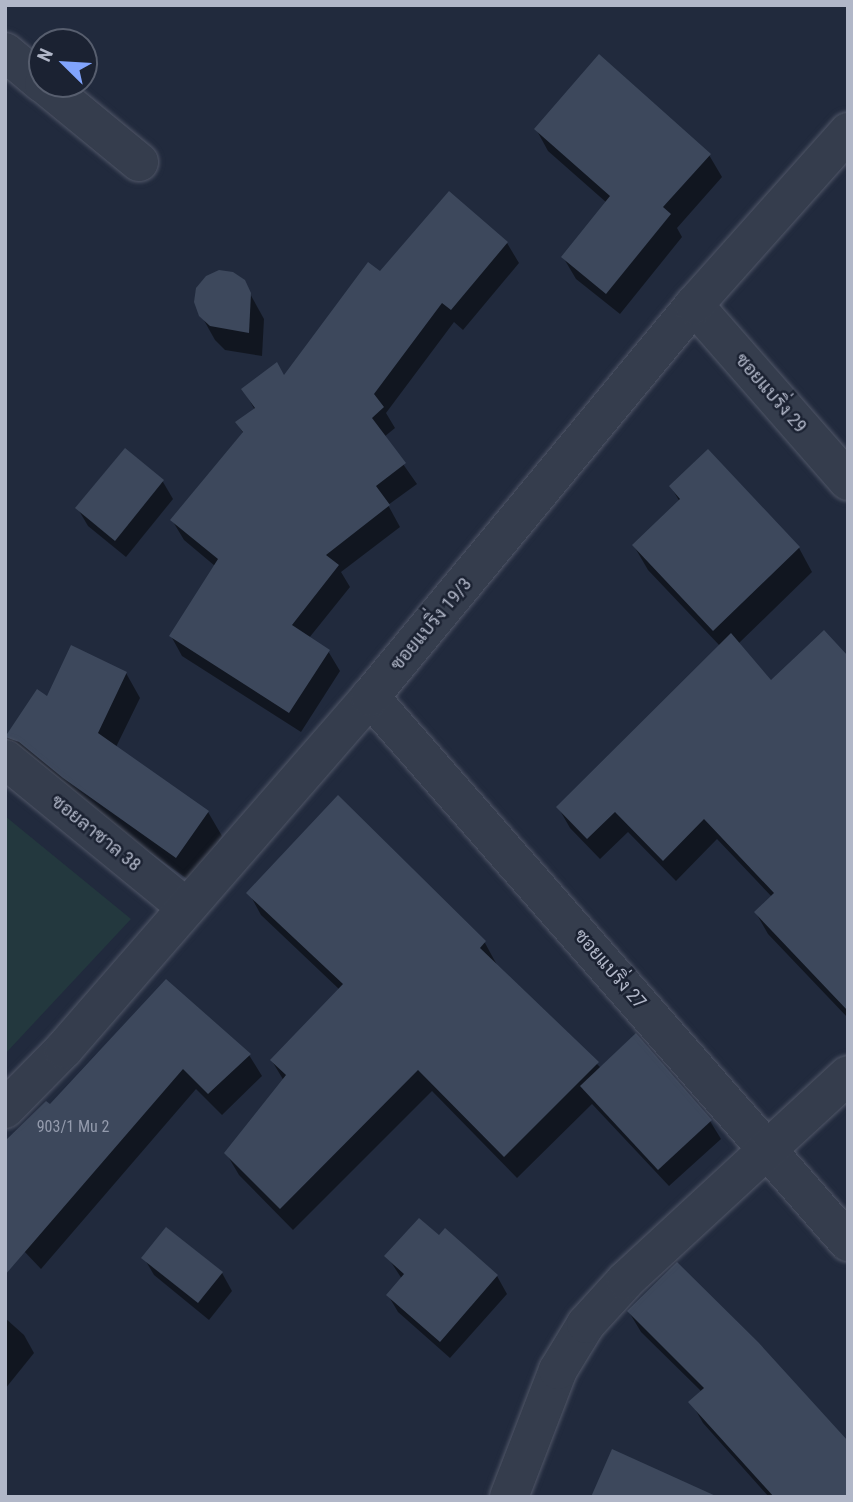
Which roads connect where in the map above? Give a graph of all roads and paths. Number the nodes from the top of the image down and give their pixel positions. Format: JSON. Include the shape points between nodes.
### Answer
{"nodes":[{"id":1,"x":5,"y":52,"type":"edge"},
{"id":2,"x":28,"y":71,"type":"edge"},
{"id":3,"x":61,"y":98,"type":"edge"},
{"id":4,"x":848,"y":132,"type":"edge"},
{"id":5,"x":139,"y":162,"type":"dead end"},
{"id":6,"x":694,"y":305,"type":"junction"},
{"id":7,"x":848,"y":481,"type":"edge"},
{"id":8,"x":370,"y":697,"type":"junction"},
{"id":9,"x":5,"y":759,"type":"edge"},
{"id":10,"x":186,"y":907,"type":"junction"},
{"id":11,"x":848,"y":1075,"type":"edge"},
{"id":12,"x":5,"y":1109,"type":"edge"},
{"id":13,"x":767,"y":1147,"type":"junction"},
{"id":14,"x":848,"y":1242,"type":"edge"},
{"id":15,"x":509,"y":1497,"type":"edge"}],
"edges":[{"from":1,"to":2,"type":"street"},
{"from":3,"to":5,"type":"street"},
{"from":4,"to":6,"type":"street","name":"ซอยแบริ่ง 19/3"},
{"from":6,"to":7,"type":"street","name":"ซอยแบริ่ง 29"},
{"from":6,"to":8,"type":"street","name":"ซอยแบริ่ง 19/3"},
{"from":8,"to":10,"type":"street","name":"ซอยแบริ่ง 19/3"},
{"from":8,"to":13,"type":"street","name":"ซอยแบริ่ง 27"},
{"from":9,"to":10,"type":"street","name":"ซอยลาซาล 38"},
{"from":10,"to":12,"type":"street","name":"ซอยแบริ่ง 19/3","via":[[64,1049]]},
{"from":11,"to":13,"type":"street"},
{"from":13,"to":14,"type":"street","name":"ซอยแบริ่ง 27"},
{"from":13,"to":15,"type":"street","via":[[586,1324],[558,1370]]}]}
